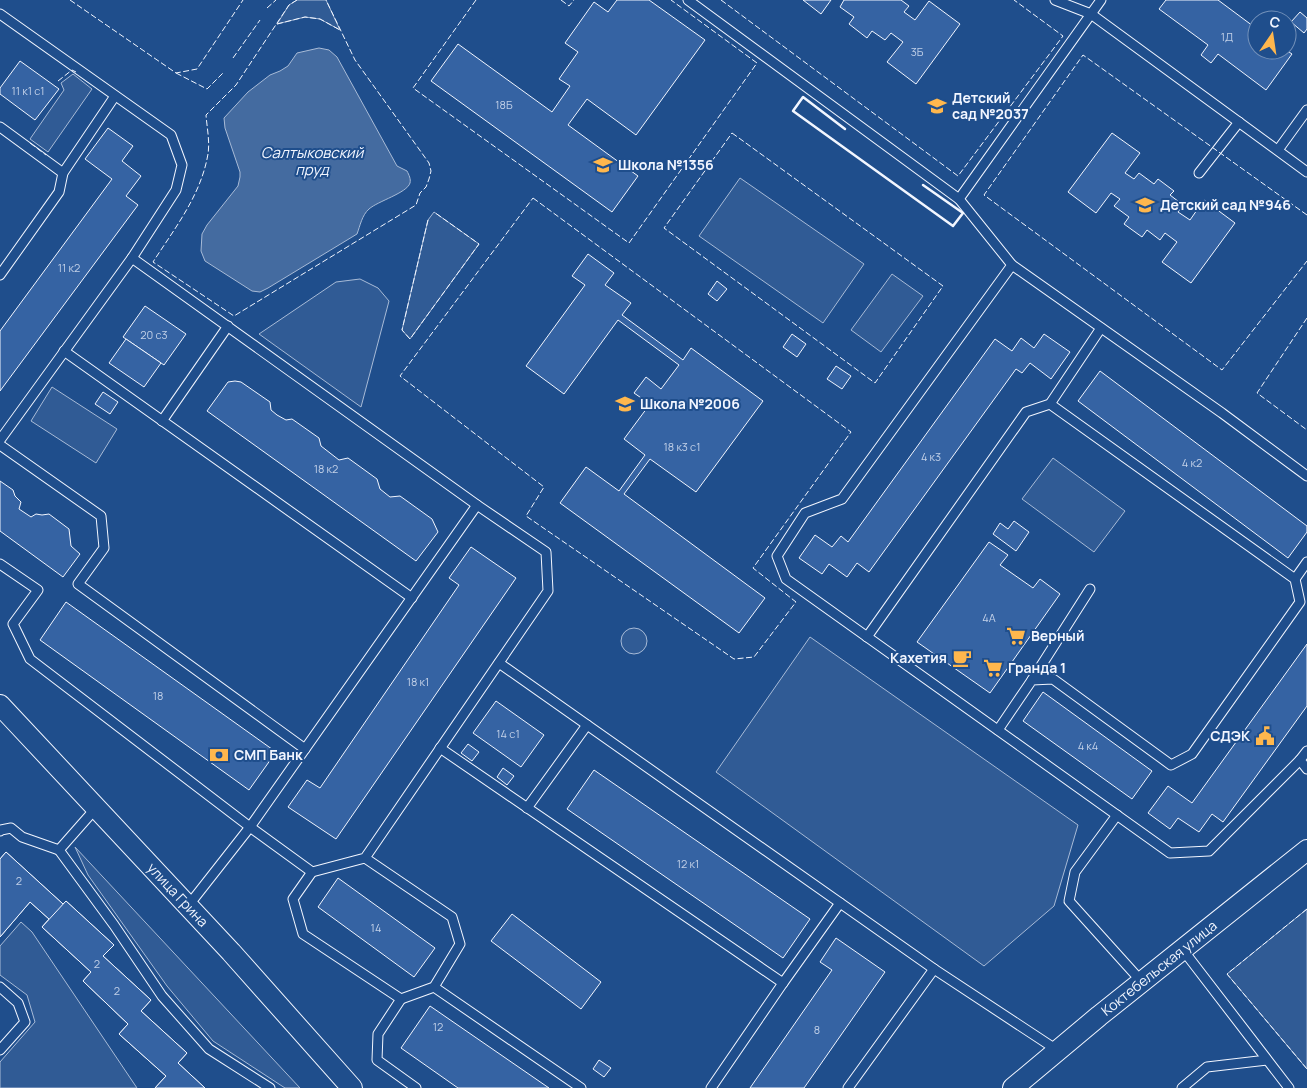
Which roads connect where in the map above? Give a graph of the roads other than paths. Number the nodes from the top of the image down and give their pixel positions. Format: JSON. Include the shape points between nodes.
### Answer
{"nodes":[{"id":1,"x":688,"y":0,"type":"edge"},
{"id":2,"x":1055,"y":0,"type":"edge"},
{"id":3,"x":1101,"y":0,"type":"edge"},
{"id":4,"x":0,"y":14,"type":"edge"},
{"id":5,"x":1091,"y":14,"type":"junction"},
{"id":6,"x":115,"y":96,"type":"junction"},
{"id":7,"x":1307,"y":110,"type":"edge"},
{"id":8,"x":1239,"y":122,"type":"junction"},
{"id":9,"x":0,"y":127,"type":"edge"},
{"id":10,"x":1278,"y":150,"type":"junction"},
{"id":11,"x":1307,"y":172,"type":"edge"},
{"id":12,"x":63,"y":173,"type":"junction"},
{"id":13,"x":1199,"y":173,"type":"dead end"},
{"id":14,"x":958,"y":199,"type":"junction"},
{"id":15,"x":132,"y":258,"type":"junction"},
{"id":16,"x":1012,"y":265,"type":"junction"},
{"id":17,"x":0,"y":275,"type":"edge"},
{"id":18,"x":228,"y":326,"type":"junction"},
{"id":19,"x":1101,"y":328,"type":"junction"},
{"id":20,"x":64,"y":351,"type":"junction"},
{"id":21,"x":1050,"y":404,"type":"junction"},
{"id":22,"x":162,"y":421,"type":"junction"},
{"id":23,"x":0,"y":440,"type":"edge"},
{"id":24,"x":0,"y":445,"type":"edge"},
{"id":25,"x":1307,"y":476,"type":"edge"},
{"id":26,"x":477,"y":506,"type":"junction"},
{"id":27,"x":1307,"y":562,"type":"edge"},
{"id":28,"x":0,"y":564,"type":"edge"},
{"id":29,"x":1295,"y":579,"type":"junction"},
{"id":30,"x":1090,"y":589,"type":"dead end"},
{"id":31,"x":412,"y":598,"type":"junction"},
{"id":32,"x":867,"y":637,"type":"junction"},
{"id":33,"x":499,"y":663,"type":"junction"},
{"id":34,"x":1032,"y":680,"type":"junction"},
{"id":35,"x":0,"y":705,"type":"edge"},
{"id":36,"x":587,"y":725,"type":"junction"},
{"id":37,"x":998,"y":730,"type":"junction"},
{"id":38,"x":440,"y":748,"type":"junction"},
{"id":39,"x":305,"y":750,"type":"junction"},
{"id":40,"x":1307,"y":751,"type":"edge"},
{"id":41,"x":1300,"y":760,"type":"junction"},
{"id":42,"x":1307,"y":769,"type":"edge"},
{"id":43,"x":96,"y":808,"type":"junction"},
{"id":44,"x":527,"y":808,"type":"junction"},
{"id":45,"x":1116,"y":815,"type":"junction"},
{"id":46,"x":250,"y":827,"type":"junction"},
{"id":47,"x":0,"y":831,"type":"edge"},
{"id":48,"x":59,"y":850,"type":"junction"},
{"id":49,"x":1307,"y":850,"type":"edge"},
{"id":50,"x":365,"y":858,"type":"junction"},
{"id":51,"x":312,"y":872,"type":"junction"},
{"id":52,"x":840,"y":903,"type":"junction"},
{"id":53,"x":188,"y":906,"type":"junction"},
{"id":54,"x":1183,"y":950,"type":"junction"},
{"id":55,"x":934,"y":969,"type":"junction"},
{"id":56,"x":784,"y":983,"type":"junction"},
{"id":57,"x":1142,"y":983,"type":"junction"},
{"id":58,"x":0,"y":987,"type":"edge"},
{"id":59,"x":434,"y":987,"type":"junction"},
{"id":60,"x":401,"y":1000,"type":"junction"},
{"id":61,"x":0,"y":1050,"type":"edge"},
{"id":62,"x":1058,"y":1051,"type":"junction"},
{"id":63,"x":1267,"y":1060,"type":"junction"},
{"id":64,"x":270,"y":1088,"type":"edge"},
{"id":65,"x":352,"y":1088,"type":"edge"},
{"id":66,"x":416,"y":1088,"type":"edge"},
{"id":67,"x":581,"y":1088,"type":"edge"},
{"id":68,"x":711,"y":1088,"type":"edge"},
{"id":69,"x":848,"y":1088,"type":"edge"},
{"id":70,"x":1013,"y":1088,"type":"edge"},
{"id":71,"x":1182,"y":1088,"type":"edge"},
{"id":72,"x":1289,"y":1088,"type":"edge"}],
"edges":[{"from":1,"to":14,"type":"lane"},
{"from":2,"to":5,"type":"lane"},
{"from":3,"to":5,"type":"lane"},
{"from":4,"to":6,"type":"lane"},
{"from":5,"to":8,"type":"lane"},
{"from":5,"to":14,"type":"lane"},
{"from":6,"to":12,"type":"lane"},
{"from":6,"to":15,"type":"lane","via":[[171,135],[182,166],[176,190]]},
{"from":7,"to":10,"type":"lane"},
{"from":8,"to":10,"type":"lane"},
{"from":8,"to":13,"type":"lane"},
{"from":9,"to":12,"type":"lane"},
{"from":10,"to":11,"type":"lane"},
{"from":12,"to":17,"type":"lane","via":[[59,192]]},
{"from":14,"to":16,"type":"lane"},
{"from":15,"to":18,"type":"lane"},
{"from":15,"to":20,"type":"lane"},
{"from":16,"to":19,"type":"lane"},
{"from":16,"to":32,"type":"lane","via":[[842,499],[805,512],[777,556],[786,579]]},
{"from":18,"to":22,"type":"lane"},
{"from":18,"to":26,"type":"lane"},
{"from":19,"to":21,"type":"lane"},
{"from":19,"to":25,"type":"lane"},
{"from":20,"to":22,"type":"lane"},
{"from":20,"to":23,"type":"lane"},
{"from":21,"to":29,"type":"lane"},
{"from":21,"to":32,"type":"lane","via":[[1026,412]]},
{"from":22,"to":31,"type":"lane"},
{"from":24,"to":39,"type":"lane","via":[[101,516],[104,548],[78,584]]},
{"from":26,"to":31,"type":"lane"},
{"from":26,"to":33,"type":"lane","via":[[546,552],[548,592]]},
{"from":27,"to":29,"type":"lane"},
{"from":28,"to":46,"type":"lane","via":[[38,590],[14,624],[30,658]]},
{"from":29,"to":34,"type":"lane","via":[[1300,602],[1192,754],[1171,765],[1053,679]]},
{"from":30,"to":34,"type":"lane"},
{"from":31,"to":39,"type":"lane"},
{"from":32,"to":37,"type":"lane"},
{"from":33,"to":36,"type":"lane"},
{"from":33,"to":38,"type":"lane"},
{"from":34,"to":37,"type":"lane"},
{"from":35,"to":43,"type":"street","name":"улица Грина"},
{"from":36,"to":44,"type":"lane"},
{"from":36,"to":52,"type":"lane"},
{"from":37,"to":45,"type":"lane"},
{"from":38,"to":44,"type":"lane"},
{"from":38,"to":50,"type":"lane"},
{"from":39,"to":46,"type":"lane"},
{"from":40,"to":41,"type":"lane"},
{"from":41,"to":42,"type":"lane"},
{"from":41,"to":45,"type":"lane","via":[[1209,851],[1170,853]]},
{"from":43,"to":48,"type":"lane"},
{"from":43,"to":53,"type":"street","name":"улица Грина"},
{"from":44,"to":56,"type":"lane"},
{"from":45,"to":57,"type":"lane","via":[[1076,872],[1069,901]]},
{"from":46,"to":51,"type":"lane"},
{"from":46,"to":53,"type":"lane"},
{"from":47,"to":48,"type":"lane","via":[[11,828],[22,837]]},
{"from":48,"to":64,"type":"lane","via":[[162,996],[192,1030],[210,1049]]},
{"from":49,"to":54,"type":"street","name":"Коктебельская улица"},
{"from":50,"to":51,"type":"lane"},
{"from":50,"to":59,"type":"lane","via":[[452,917],[460,944]]},
{"from":51,"to":60,"type":"lane","via":[[293,899],[303,934]]},
{"from":52,"to":55,"type":"lane"},
{"from":52,"to":56,"type":"lane"},
{"from":53,"to":65,"type":"street","name":"улица Грина"},
{"from":54,"to":57,"type":"street","name":"Коктебельская улица"},
{"from":54,"to":63,"type":"lane"},
{"from":55,"to":62,"type":"lane"},
{"from":55,"to":69,"type":"lane"},
{"from":56,"to":68,"type":"lane"},
{"from":57,"to":62,"type":"street","name":"Коктебельская улица"},
{"from":58,"to":61,"type":"lane","via":[[18,1002],[25,1022]]},
{"from":59,"to":60,"type":"lane"},
{"from":59,"to":67,"type":"lane"},
{"from":60,"to":66,"type":"lane","via":[[378,1034],[377,1060]]},
{"from":62,"to":70,"type":"street","name":"Коктебельская улица"},
{"from":63,"to":71,"type":"lane","via":[[1207,1067]]},
{"from":63,"to":72,"type":"lane"}]}
